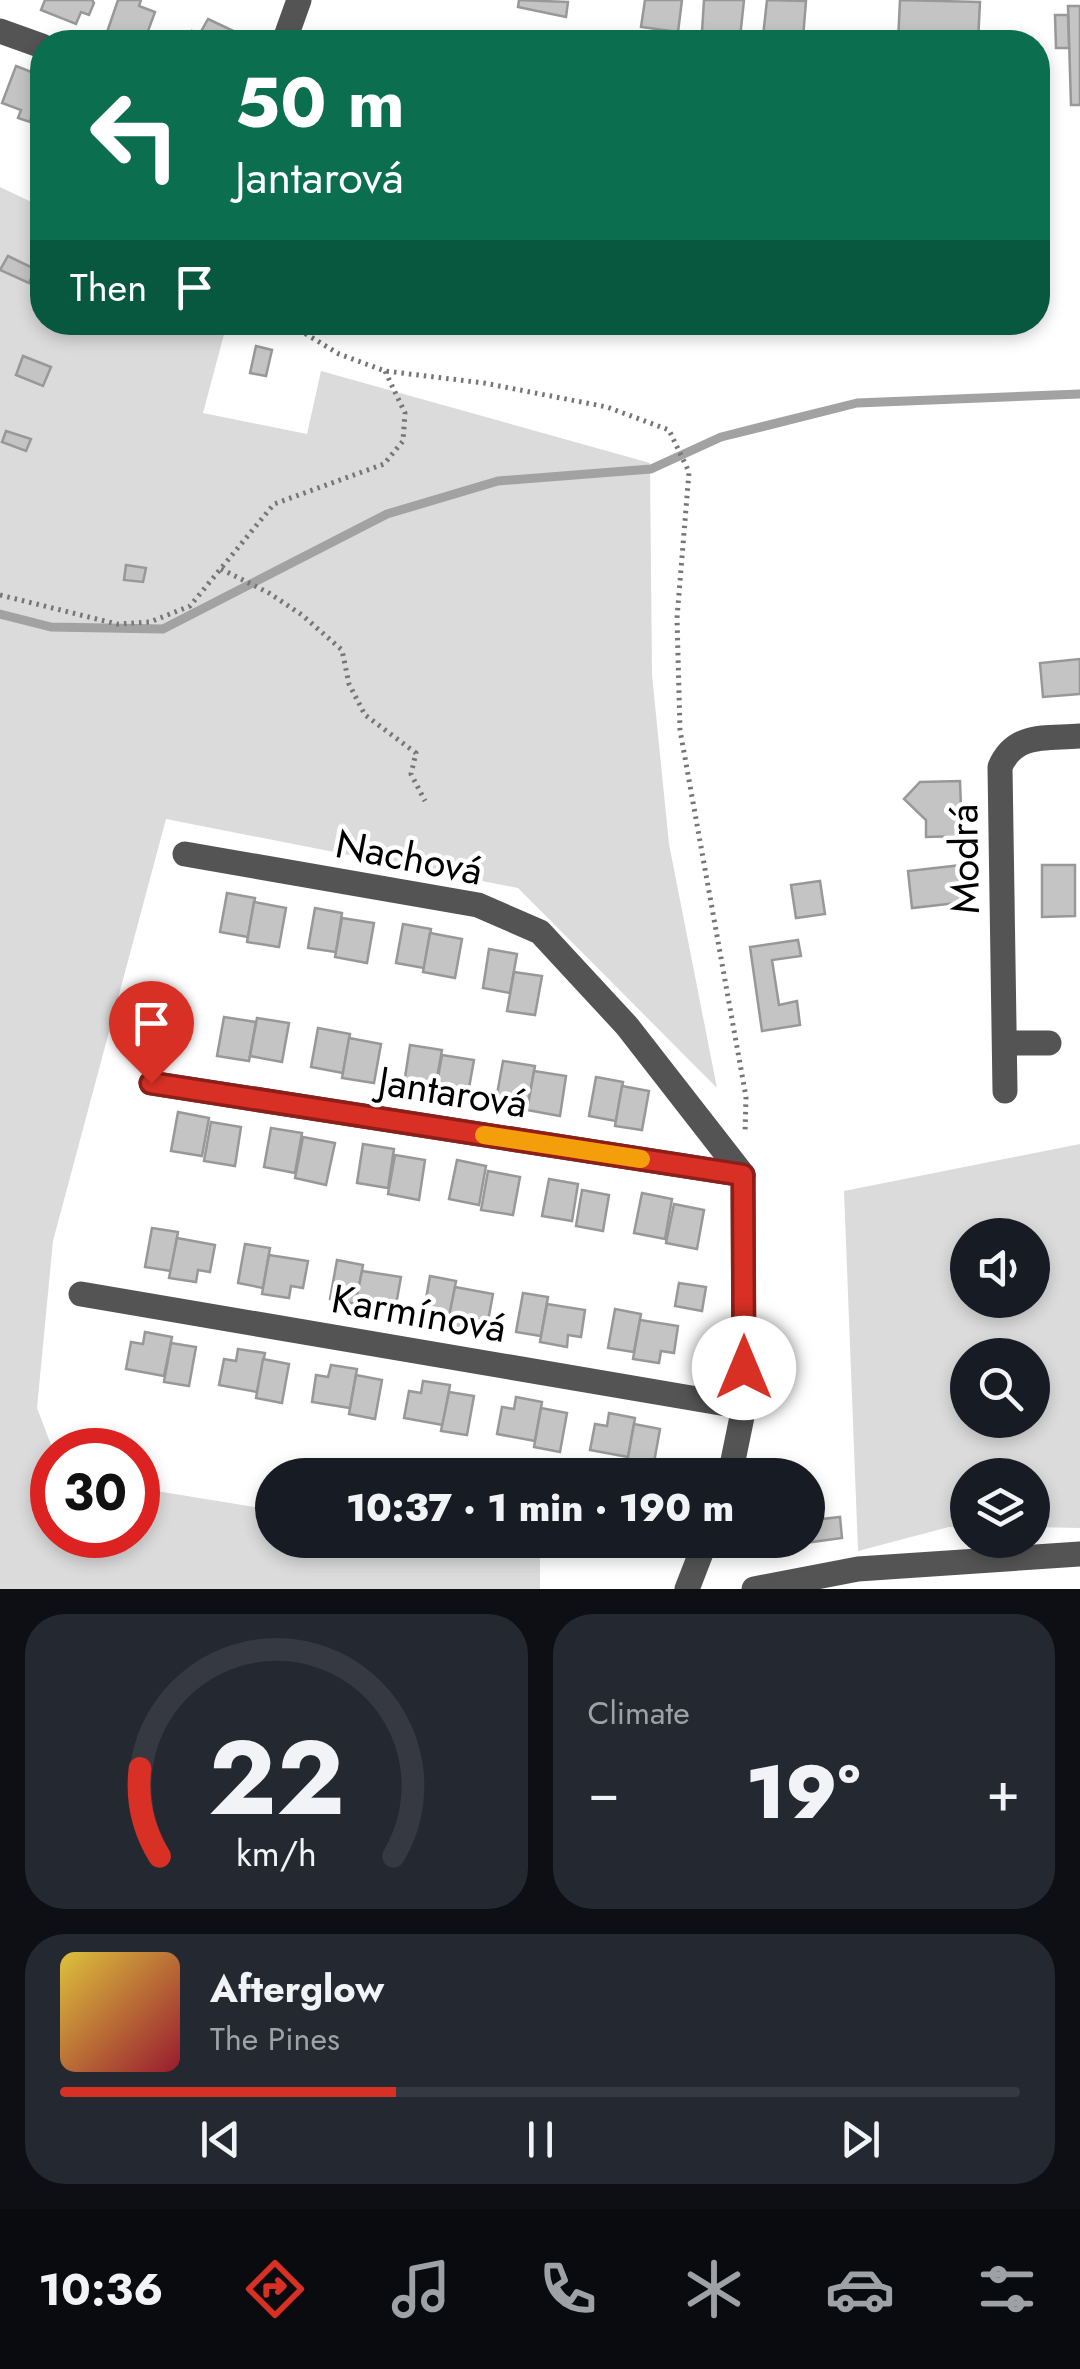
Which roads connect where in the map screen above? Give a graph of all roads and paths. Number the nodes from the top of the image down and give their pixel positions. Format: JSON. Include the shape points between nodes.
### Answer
{"nodes":[{"id":1,"x":299,"y":0,"type":"edge"},
{"id":2,"x":0,"y":30,"type":"edge"},
{"id":3,"x":288,"y":30,"type":"edge"},
{"id":4,"x":30,"y":41,"type":"edge"},
{"id":5,"x":308,"y":335,"type":"edge"},
{"id":6,"x":385,"y":371,"type":"junction"},
{"id":7,"x":220,"y":568,"type":"junction"},
{"id":8,"x":0,"y":594,"type":"edge"},
{"id":9,"x":1080,"y":736,"type":"edge"},
{"id":10,"x":425,"y":801,"type":"dead end"},
{"id":11,"x":185,"y":854,"type":"dead end"},
{"id":12,"x":1005,"y":1042,"type":"junction"},
{"id":13,"x":1049,"y":1043,"type":"dead end"},
{"id":14,"x":151,"y":1083,"type":"dead end"},
{"id":15,"x":1005,"y":1091,"type":"dead end"},
{"id":16,"x":743,"y":1175,"type":"junction"},
{"id":17,"x":81,"y":1294,"type":"dead end"},
{"id":18,"x":744,"y":1407,"type":"junction"},
{"id":19,"x":734,"y":1458,"type":"edge"},
{"id":20,"x":1080,"y":1554,"type":"edge"},
{"id":21,"x":699,"y":1558,"type":"edge"},
{"id":22,"x":687,"y":1589,"type":"edge"},
{"id":23,"x":754,"y":1589,"type":"edge"}],
"edges":[{"from":1,"to":3,"type":"street"},
{"from":2,"to":4,"type":"street"},
{"from":5,"to":6,"type":"path"},
{"from":6,"to":7,"type":"path","via":[[405,414],[402,441],[384,464],[274,504]]},
{"from":6,"to":16,"type":"path","via":[[607,407],[670,430],[689,472],[678,618],[680,730],[746,1097]]},
{"from":7,"to":8,"type":"path","via":[[190,606],[150,622],[117,624]]},
{"from":7,"to":10,"type":"path","via":[[302,615],[342,650],[365,715],[416,754],[411,774]]},
{"from":9,"to":12,"type":"street","name":"Modrá","via":[[1025,741],[1008,750],[1000,767]]},
{"from":11,"to":16,"type":"street","name":"Nachová","via":[[478,904],[540,932],[628,1026]]},
{"from":12,"to":13,"type":"street"},
{"from":12,"to":15,"type":"street","name":"Modrá"},
{"from":14,"to":16,"type":"street","name":"Jantarová"},
{"from":16,"to":18,"type":"street"},
{"from":17,"to":18,"type":"street","name":"Karmínová"},
{"from":18,"to":19,"type":"street"},
{"from":20,"to":23,"type":"street","via":[[858,1569]]},
{"from":21,"to":22,"type":"street"}]}
